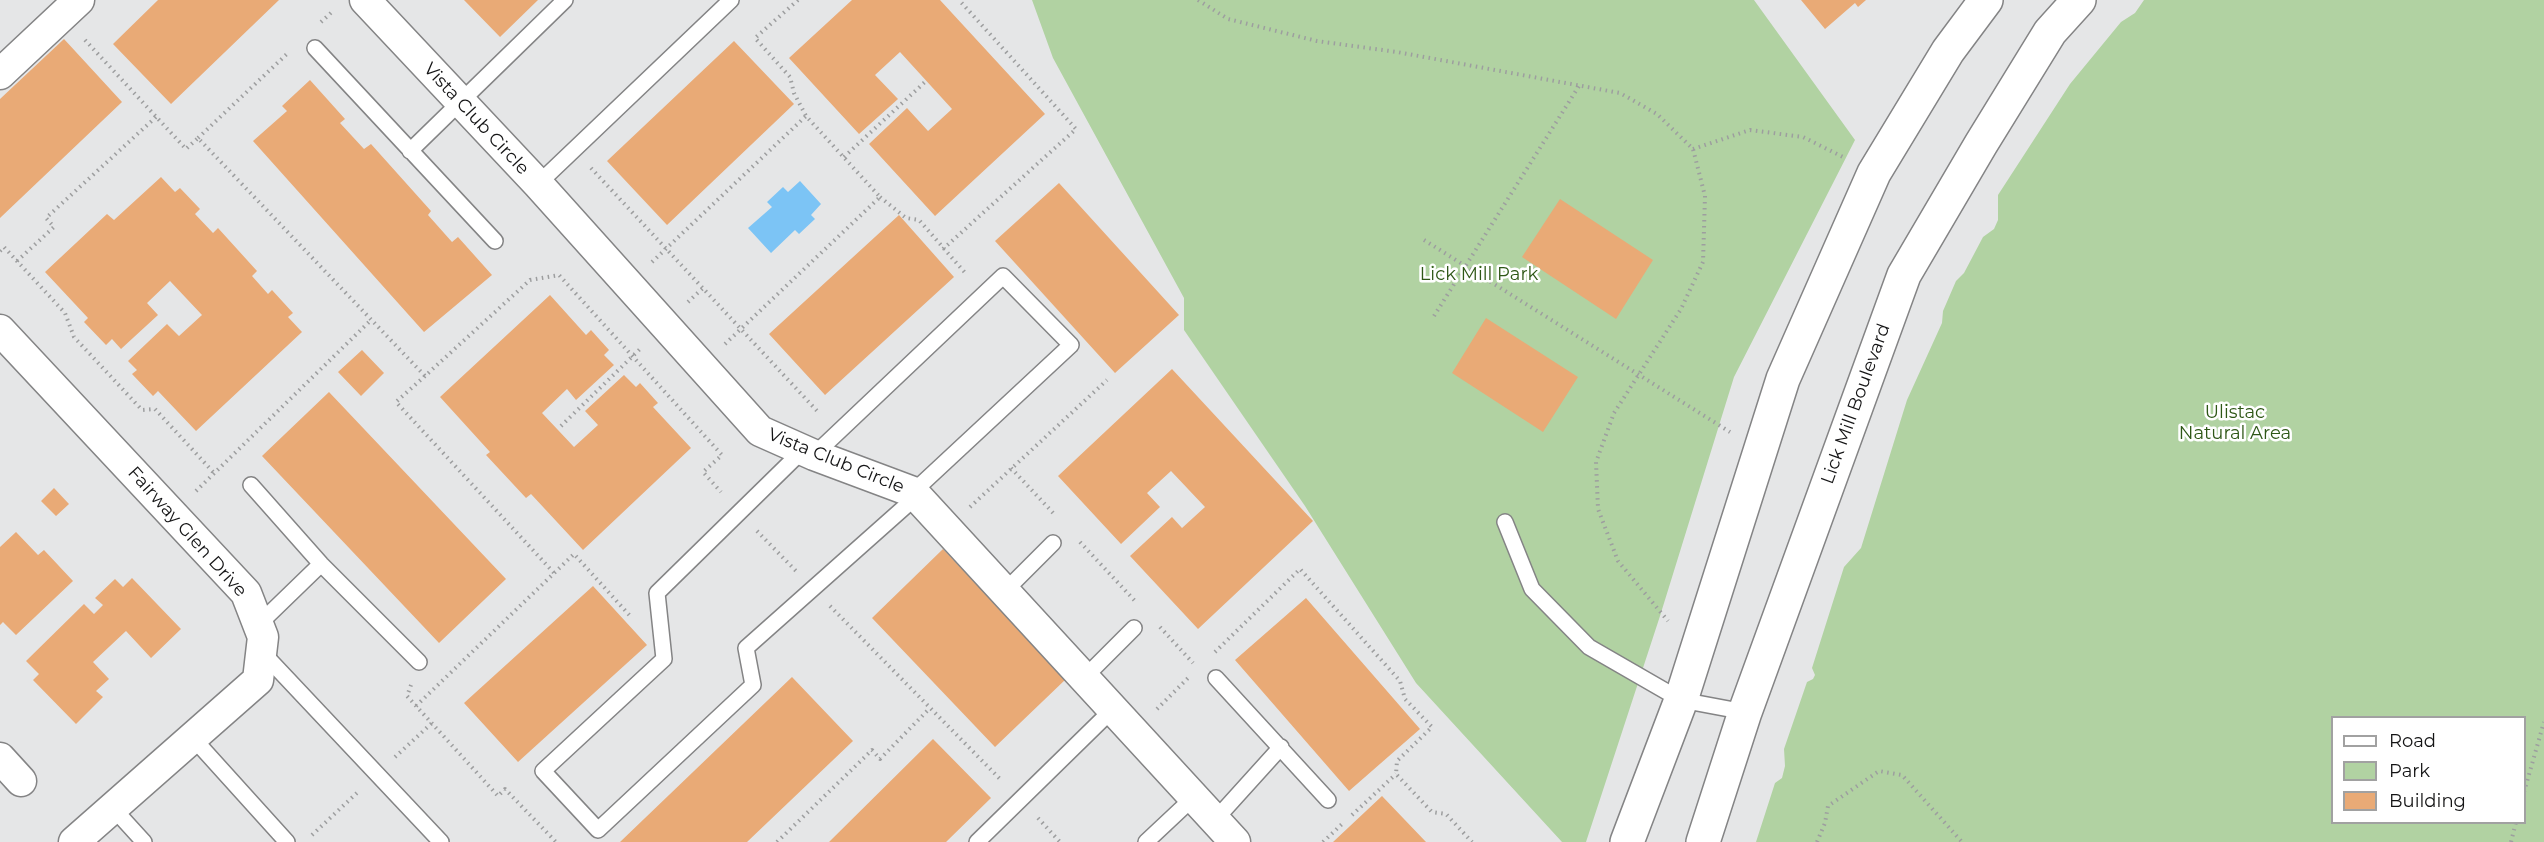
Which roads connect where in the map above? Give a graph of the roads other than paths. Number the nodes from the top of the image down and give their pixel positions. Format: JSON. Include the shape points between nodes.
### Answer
{"nodes":[{"id":1,"x":365,"y":0,"type":"edge"},
{"id":2,"x":565,"y":0,"type":"edge"},
{"id":3,"x":731,"y":0,"type":"edge"},
{"id":4,"x":1986,"y":0,"type":"edge"},
{"id":5,"x":2079,"y":0,"type":"edge"},
{"id":6,"x":71,"y":8,"type":"edge"},
{"id":7,"x":315,"y":48,"type":"dead end"},
{"id":8,"x":0,"y":74,"type":"edge"},
{"id":9,"x":461,"y":102,"type":"junction"},
{"id":10,"x":410,"y":150,"type":"junction"},
{"id":11,"x":538,"y":184,"type":"junction"},
{"id":12,"x":495,"y":241,"type":"dead end"},
{"id":13,"x":0,"y":330,"type":"edge"},
{"id":14,"x":808,"y":453,"type":"junction"},
{"id":15,"x":250,"y":485,"type":"dead end"},
{"id":16,"x":915,"y":494,"type":"junction"},
{"id":17,"x":1505,"y":522,"type":"dead end"},
{"id":18,"x":1053,"y":543,"type":"dead end"},
{"id":19,"x":321,"y":564,"type":"junction"},
{"id":20,"x":1005,"y":591,"type":"junction"},
{"id":21,"x":1134,"y":628,"type":"dead end"},
{"id":22,"x":260,"y":638,"type":"junction"},
{"id":23,"x":419,"y":662,"type":"road end"},
{"id":24,"x":1084,"y":678,"type":"junction"},
{"id":25,"x":1216,"y":678,"type":"dead end"},
{"id":26,"x":1681,"y":700,"type":"junction"},
{"id":27,"x":1113,"y":709,"type":"junction"},
{"id":28,"x":1745,"y":712,"type":"junction"},
{"id":29,"x":193,"y":738,"type":"junction"},
{"id":30,"x":1281,"y":747,"type":"junction"},
{"id":31,"x":0,"y":758,"type":"edge"},
{"id":32,"x":21,"y":781,"type":"dead end"},
{"id":33,"x":1194,"y":797,"type":"junction"},
{"id":34,"x":1328,"y":801,"type":"dead end"},
{"id":35,"x":113,"y":808,"type":"junction"},
{"id":36,"x":1215,"y":820,"type":"junction"},
{"id":37,"x":74,"y":842,"type":"edge"},
{"id":38,"x":144,"y":842,"type":"edge"},
{"id":39,"x":287,"y":842,"type":"edge"},
{"id":40,"x":441,"y":842,"type":"edge"},
{"id":41,"x":976,"y":842,"type":"edge"},
{"id":42,"x":1146,"y":842,"type":"edge"},
{"id":43,"x":1235,"y":842,"type":"edge"},
{"id":44,"x":1627,"y":842,"type":"edge"},
{"id":45,"x":1702,"y":842,"type":"edge"}],
"edges":[{"from":1,"to":9,"type":"street","name":"Vista Club Circle"},
{"from":2,"to":9,"type":"lane"},
{"from":3,"to":11,"type":"lane"},
{"from":4,"to":26,"type":"main road","via":[[1948,51],[1874,173],[1783,379]]},
{"from":5,"to":28,"type":"main road","name":"Lick Mill Boulevard","via":[[2050,32],[1904,275]]},
{"from":6,"to":8,"type":"street"},
{"from":7,"to":10,"type":"lane"},
{"from":9,"to":10,"type":"lane"},
{"from":9,"to":11,"type":"street","name":"Vista Club Circle"},
{"from":10,"to":12,"type":"lane"},
{"from":11,"to":14,"type":"street","name":"Vista Club Circle","via":[[760,431]]},
{"from":13,"to":22,"type":"street","name":"Fairway Glen Drive","via":[[246,593]]},
{"from":14,"to":16,"type":"street","name":"Vista Club Circle"},
{"from":14,"to":16,"type":"lane","via":[[837,433],[1003,276],[1071,345]]},
{"from":14,"to":16,"type":"lane","via":[[739,512],[657,593],[664,659],[543,771],[598,830],[753,685],[746,648]]},
{"from":15,"to":19,"type":"lane"},
{"from":16,"to":20,"type":"street","name":"Vista Club Circle"},
{"from":17,"to":26,"type":"lane","via":[[1532,589],[1589,647]]},
{"from":18,"to":20,"type":"lane"},
{"from":19,"to":22,"type":"lane"},
{"from":19,"to":23,"type":"lane"},
{"from":20,"to":24,"type":"street","name":"Vista Club Circle"},
{"from":21,"to":24,"type":"lane"},
{"from":22,"to":29,"type":"street","via":[[258,680]]},
{"from":22,"to":40,"type":"lane"},
{"from":24,"to":27,"type":"street","name":"Vista Club Circle"},
{"from":25,"to":30,"type":"lane"},
{"from":26,"to":28,"type":"lane"},
{"from":26,"to":44,"type":"main road"},
{"from":27,"to":33,"type":"street","name":"Vista Club Circle"},
{"from":27,"to":41,"type":"lane"},
{"from":28,"to":45,"type":"main road","name":"Lick Mill Boulevard"},
{"from":29,"to":35,"type":"street"},
{"from":29,"to":39,"type":"lane"},
{"from":30,"to":34,"type":"lane"},
{"from":30,"to":36,"type":"lane"},
{"from":31,"to":32,"type":"street"},
{"from":33,"to":36,"type":"street","name":"Vista Club Circle"},
{"from":33,"to":42,"type":"lane"},
{"from":35,"to":37,"type":"street"},
{"from":35,"to":38,"type":"lane"},
{"from":36,"to":43,"type":"street","name":"Vista Club Circle"}]}
